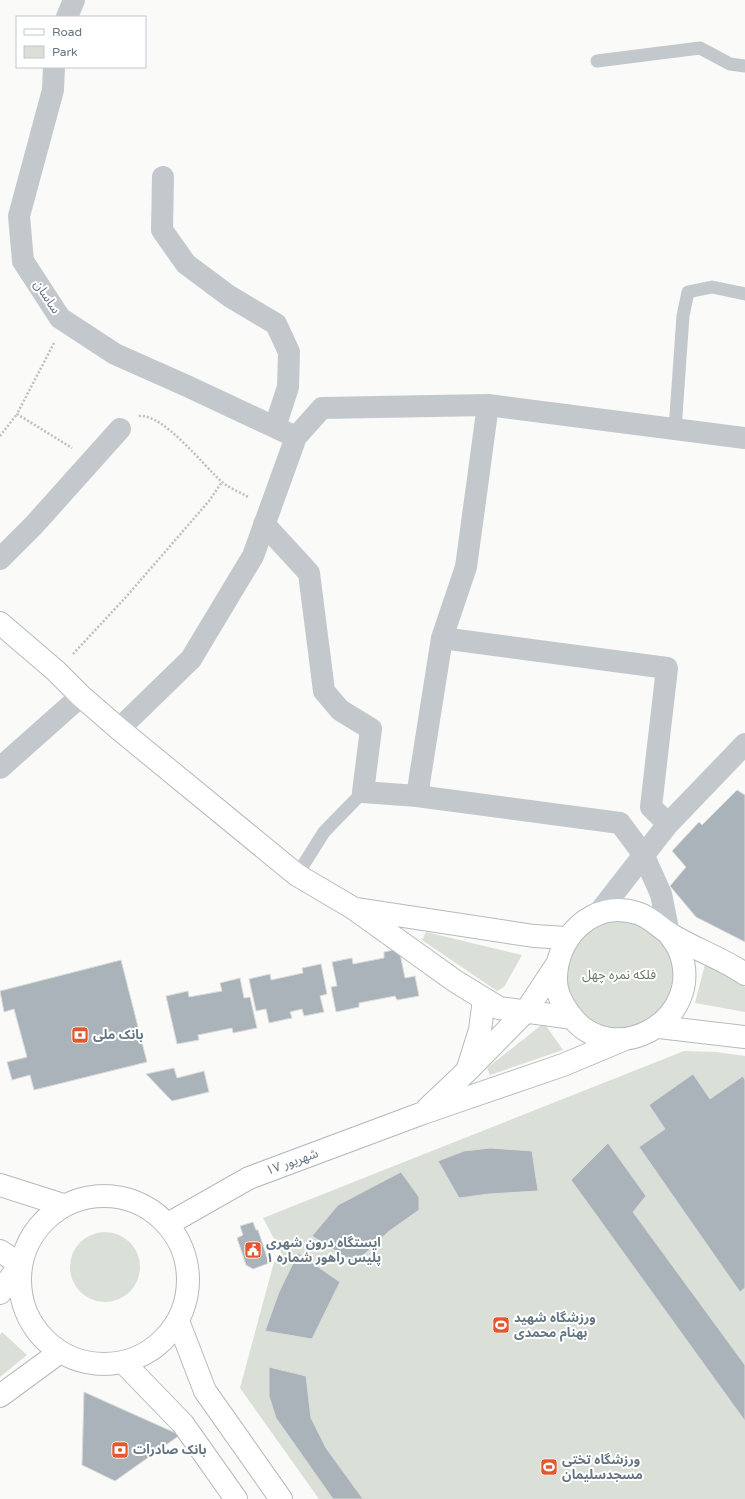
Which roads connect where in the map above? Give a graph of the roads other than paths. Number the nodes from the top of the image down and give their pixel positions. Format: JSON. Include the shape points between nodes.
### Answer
{"nodes":[{"id":1,"x":74,"y":0,"type":"edge"},
{"id":2,"x":67,"y":16,"type":"edge"},
{"id":3,"x":597,"y":61,"type":"dead end"},
{"id":4,"x":745,"y":66,"type":"edge"},
{"id":5,"x":54,"y":68,"type":"edge"},
{"id":6,"x":163,"y":177,"type":"dead end"},
{"id":7,"x":745,"y":294,"type":"edge"},
{"id":8,"x":488,"y":405,"type":"junction"},
{"id":9,"x":275,"y":427,"type":"junction"},
{"id":10,"x":120,"y":429,"type":"road end"},
{"id":11,"x":675,"y":429,"type":"junction"},
{"id":12,"x":296,"y":437,"type":"junction"},
{"id":13,"x":745,"y":438,"type":"edge"},
{"id":14,"x":267,"y":516,"type":"junction"},
{"id":15,"x":0,"y":559,"type":"edge"},
{"id":16,"x":0,"y":623,"type":"edge"},
{"id":17,"x":442,"y":638,"type":"junction"},
{"id":18,"x":80,"y":696,"type":"junction"},
{"id":19,"x":119,"y":729,"type":"junction"},
{"id":20,"x":745,"y":744,"type":"edge"},
{"id":21,"x":0,"y":768,"type":"edge"},
{"id":22,"x":363,"y":792,"type":"junction"},
{"id":23,"x":417,"y":796,"type":"junction"},
{"id":24,"x":668,"y":824,"type":"junction"},
{"id":25,"x":643,"y":854,"type":"junction"},
{"id":26,"x":298,"y":875,"type":"junction"},
{"id":27,"x":353,"y":908,"type":"junction"},
{"id":28,"x":598,"y":915,"type":"junction"},
{"id":29,"x":669,"y":934,"type":"junction"},
{"id":30,"x":567,"y":938,"type":"junction"},
{"id":31,"x":557,"y":964,"type":"junction"},
{"id":32,"x":745,"y":974,"type":"edge"},
{"id":33,"x":484,"y":999,"type":"junction"},
{"id":34,"x":526,"y":1011,"type":"junction"},
{"id":35,"x":573,"y":1018,"type":"junction"},
{"id":36,"x":659,"y":1026,"type":"junction"},
{"id":37,"x":745,"y":1038,"type":"edge"},
{"id":38,"x":625,"y":1039,"type":"junction"},
{"id":39,"x":466,"y":1072,"type":"junction"},
{"id":40,"x":423,"y":1113,"type":"junction"},
{"id":41,"x":0,"y":1185,"type":"edge"},
{"id":42,"x":63,"y":1205,"type":"junction"},
{"id":43,"x":168,"y":1224,"type":"junction"},
{"id":44,"x":0,"y":1250,"type":"edge"},
{"id":45,"x":20,"y":1264,"type":"junction"},
{"id":46,"x":0,"y":1293,"type":"edge"},
{"id":47,"x":178,"y":1321,"type":"junction"},
{"id":48,"x":60,"y":1352,"type":"junction"},
{"id":49,"x":123,"y":1362,"type":"junction"},
{"id":50,"x":0,"y":1396,"type":"edge"},
{"id":51,"x":236,"y":1499,"type":"edge"},
{"id":52,"x":281,"y":1499,"type":"edge"}],
"edges":[{"from":1,"to":2,"type":"street"},
{"from":3,"to":4,"type":"lane","via":[[700,48],[730,64]]},
{"from":5,"to":9,"type":"street","name":"ساسان","via":[[53,90],[19,216],[23,261],[60,318],[66,322],[115,354]]},
{"from":6,"to":9,"type":"street","via":[[162,230],[186,264],[230,296],[276,324],[289,352],[288,387]]},
{"from":7,"to":11,"type":"lane","via":[[712,287],[688,292],[683,316]]},
{"from":8,"to":11,"type":"street"},
{"from":8,"to":12,"type":"street","via":[[322,408]]},
{"from":8,"to":17,"type":"street","via":[[466,567]]},
{"from":9,"to":12,"type":"street","name":"ساسان"},
{"from":10,"to":15,"type":"street"},
{"from":11,"to":13,"type":"street"},
{"from":12,"to":14,"type":"street"},
{"from":14,"to":19,"type":"street","via":[[253,556],[191,659]]},
{"from":14,"to":22,"type":"street","via":[[309,573],[324,691],[340,710],[370,729]]},
{"from":16,"to":18,"type":"main road","via":[[56,671]]},
{"from":17,"to":23,"type":"street"},
{"from":17,"to":24,"type":"street","via":[[667,668],[651,807]]},
{"from":18,"to":19,"type":"main road"},
{"from":18,"to":21,"type":"street"},
{"from":19,"to":26,"type":"main road"},
{"from":20,"to":24,"type":"street"},
{"from":22,"to":23,"type":"street"},
{"from":22,"to":26,"type":"lane","via":[[324,832]]},
{"from":23,"to":25,"type":"street","via":[[620,823]]},
{"from":24,"to":25,"type":"street"},
{"from":25,"to":28,"type":"street"},
{"from":25,"to":29,"type":"street","via":[[661,894]]},
{"from":26,"to":27,"type":"main road"},
{"from":27,"to":30,"type":"main road","via":[[534,936]]},
{"from":27,"to":33,"type":"main road"},
{"from":28,"to":29,"type":"main road","via":[[617,911],[636,913],[654,921]]},
{"from":28,"to":30,"type":"main road","via":[[581,924]]},
{"from":29,"to":32,"type":"main road"},
{"from":29,"to":36,"type":"main road","via":[[682,958],[682,993],[673,1012]]},
{"from":30,"to":31,"type":"main road","via":[[560,950]]},
{"from":31,"to":34,"type":"main road"},
{"from":31,"to":35,"type":"main road","via":[[556,983],[562,1002]]},
{"from":33,"to":34,"type":"main road","via":[[499,1008]]},
{"from":33,"to":39,"type":"main road","via":[[480,1030]]},
{"from":34,"to":35,"type":"main road"},
{"from":34,"to":39,"type":"main road"},
{"from":35,"to":38,"type":"main road","via":[[594,1033]]},
{"from":36,"to":37,"type":"main road"},
{"from":36,"to":38,"type":"main road","via":[[643,1035]]},
{"from":38,"to":40,"type":"main road","name":"۱۷ شهریور","via":[[563,1066]]},
{"from":39,"to":40,"type":"main road"},
{"from":40,"to":43,"type":"main road","name":"۱۷ شهریور","via":[[249,1178]]},
{"from":41,"to":42,"type":"main road"},
{"from":42,"to":43,"type":"main road","via":[[90,1197],[119,1197],[145,1206]]},
{"from":42,"to":45,"type":"main road","via":[[43,1220],[29,1240]]},
{"from":43,"to":47,"type":"main road","via":[[182,1246],[188,1271],[187,1297]]},
{"from":44,"to":45,"type":"main road"},
{"from":45,"to":46,"type":"main road"},
{"from":45,"to":48,"type":"main road","via":[[19,1290],[26,1314],[40,1336]]},
{"from":47,"to":49,"type":"main road","via":[[155,1347],[140,1357]]},
{"from":47,"to":52,"type":"main road","via":[[205,1392]]},
{"from":48,"to":49,"type":"main road","via":[[80,1361],[102,1364]]},
{"from":48,"to":50,"type":"main road"},
{"from":49,"to":51,"type":"main road","via":[[183,1424]]}]}
